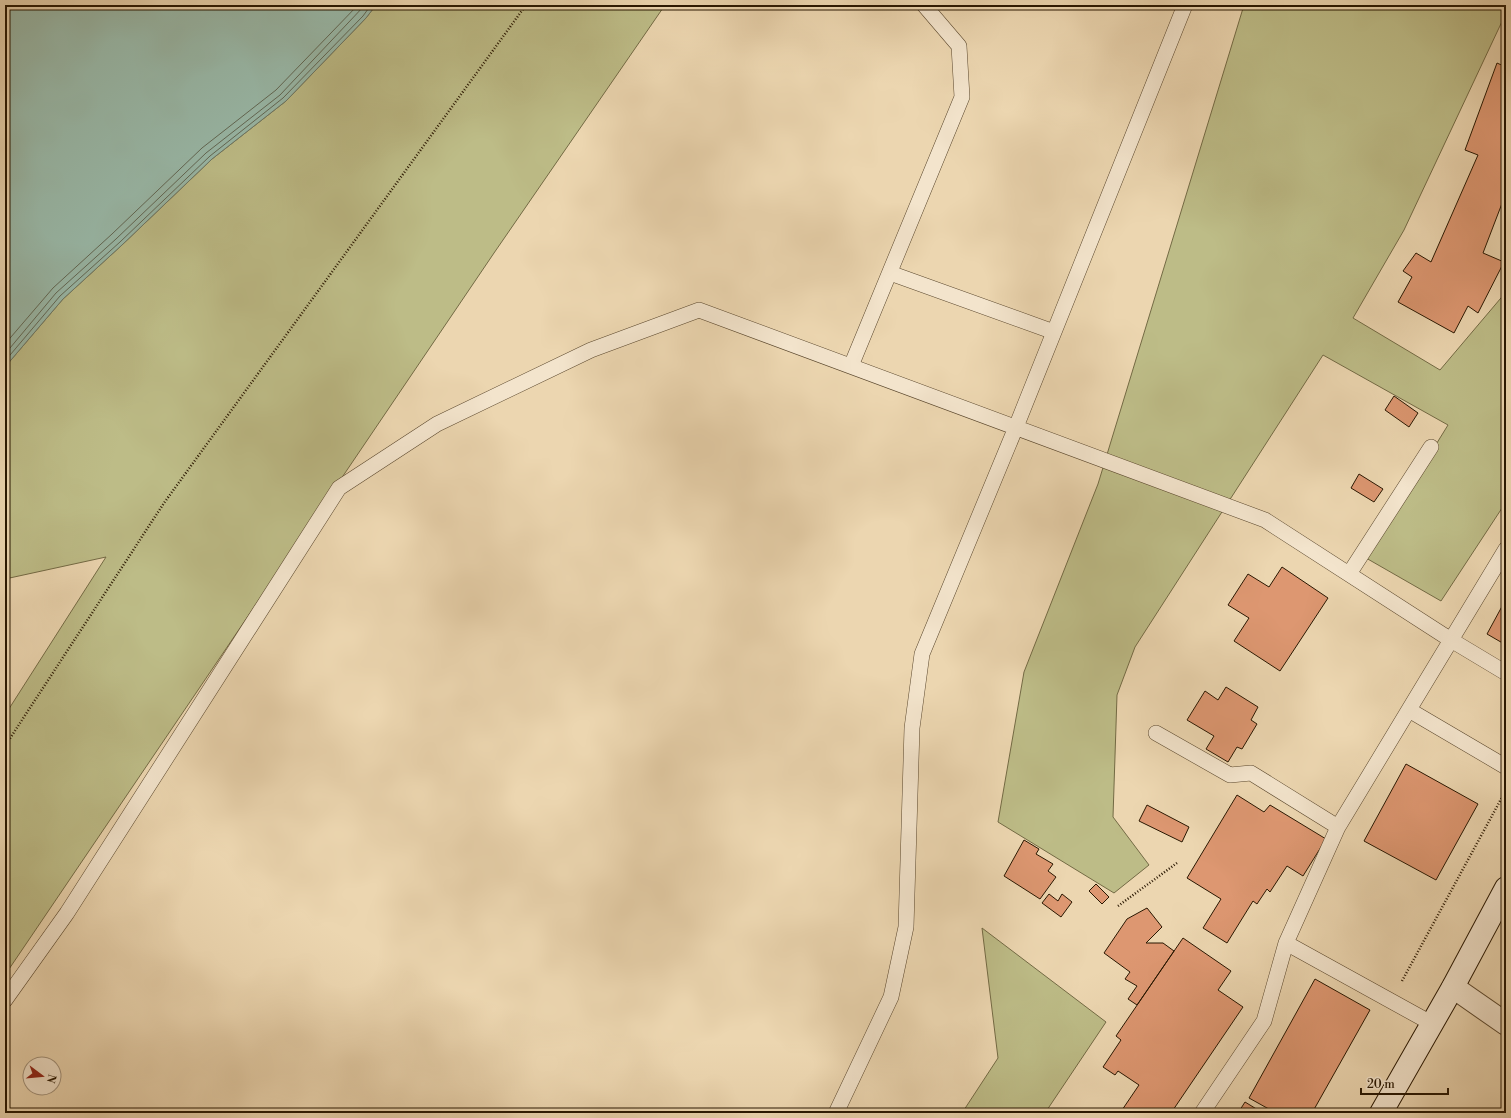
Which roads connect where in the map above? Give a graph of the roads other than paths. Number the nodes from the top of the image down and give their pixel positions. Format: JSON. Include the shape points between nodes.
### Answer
{"nodes":[{"id":1,"x":924,"y":5,"type":"edge"},
{"id":2,"x":1185,"y":5,"type":"edge"},
{"id":3,"x":890,"y":273,"type":"junction"},
{"id":4,"x":1054,"y":332,"type":"junction"},
{"id":5,"x":851,"y":366,"type":"junction"},
{"id":6,"x":1016,"y":427,"type":"junction"},
{"id":7,"x":1431,"y":447,"type":"dead end"},
{"id":8,"x":1506,"y":549,"type":"edge"},
{"id":9,"x":1349,"y":574,"type":"junction"},
{"id":10,"x":1451,"y":640,"type":"junction"},
{"id":11,"x":1506,"y":673,"type":"edge"},
{"id":12,"x":1408,"y":710,"type":"junction"},
{"id":13,"x":1156,"y":733,"type":"dead end"},
{"id":14,"x":1506,"y":766,"type":"edge"},
{"id":15,"x":1338,"y":827,"type":"junction"},
{"id":16,"x":1506,"y":888,"type":"edge"},
{"id":17,"x":1286,"y":943,"type":"junction"},
{"id":18,"x":1453,"y":987,"type":"junction"},
{"id":19,"x":5,"y":1000,"type":"edge"},
{"id":20,"x":1431,"y":1023,"type":"junction"},
{"id":21,"x":1506,"y":1024,"type":"edge"},
{"id":22,"x":836,"y":1113,"type":"edge"},
{"id":23,"x":1202,"y":1113,"type":"edge"},
{"id":24,"x":1381,"y":1113,"type":"edge"}],
"edges":[{"from":1,"to":3,"type":"lane","via":[[959,46],[962,97]]},
{"from":2,"to":4,"type":"lane"},
{"from":3,"to":4,"type":"lane"},
{"from":3,"to":5,"type":"lane"},
{"from":4,"to":6,"type":"lane"},
{"from":5,"to":6,"type":"lane"},
{"from":5,"to":19,"type":"lane","via":[[699,310],[591,350],[437,424],[339,488],[67,913]]},
{"from":6,"to":9,"type":"lane","via":[[1265,520]]},
{"from":6,"to":22,"type":"lane","via":[[922,654],[912,728],[906,927],[891,997]]},
{"from":7,"to":9,"type":"lane"},
{"from":8,"to":10,"type":"lane"},
{"from":9,"to":10,"type":"lane"},
{"from":10,"to":11,"type":"lane"},
{"from":10,"to":12,"type":"lane"},
{"from":12,"to":14,"type":"lane"},
{"from":12,"to":15,"type":"lane"},
{"from":13,"to":15,"type":"lane","via":[[1230,775],[1251,773]]},
{"from":15,"to":17,"type":"lane"},
{"from":16,"to":18,"type":"main road"},
{"from":17,"to":20,"type":"lane"},
{"from":17,"to":23,"type":"lane","via":[[1264,1021]]},
{"from":18,"to":20,"type":"main road"},
{"from":18,"to":21,"type":"main road"},
{"from":20,"to":24,"type":"main road"}]}
